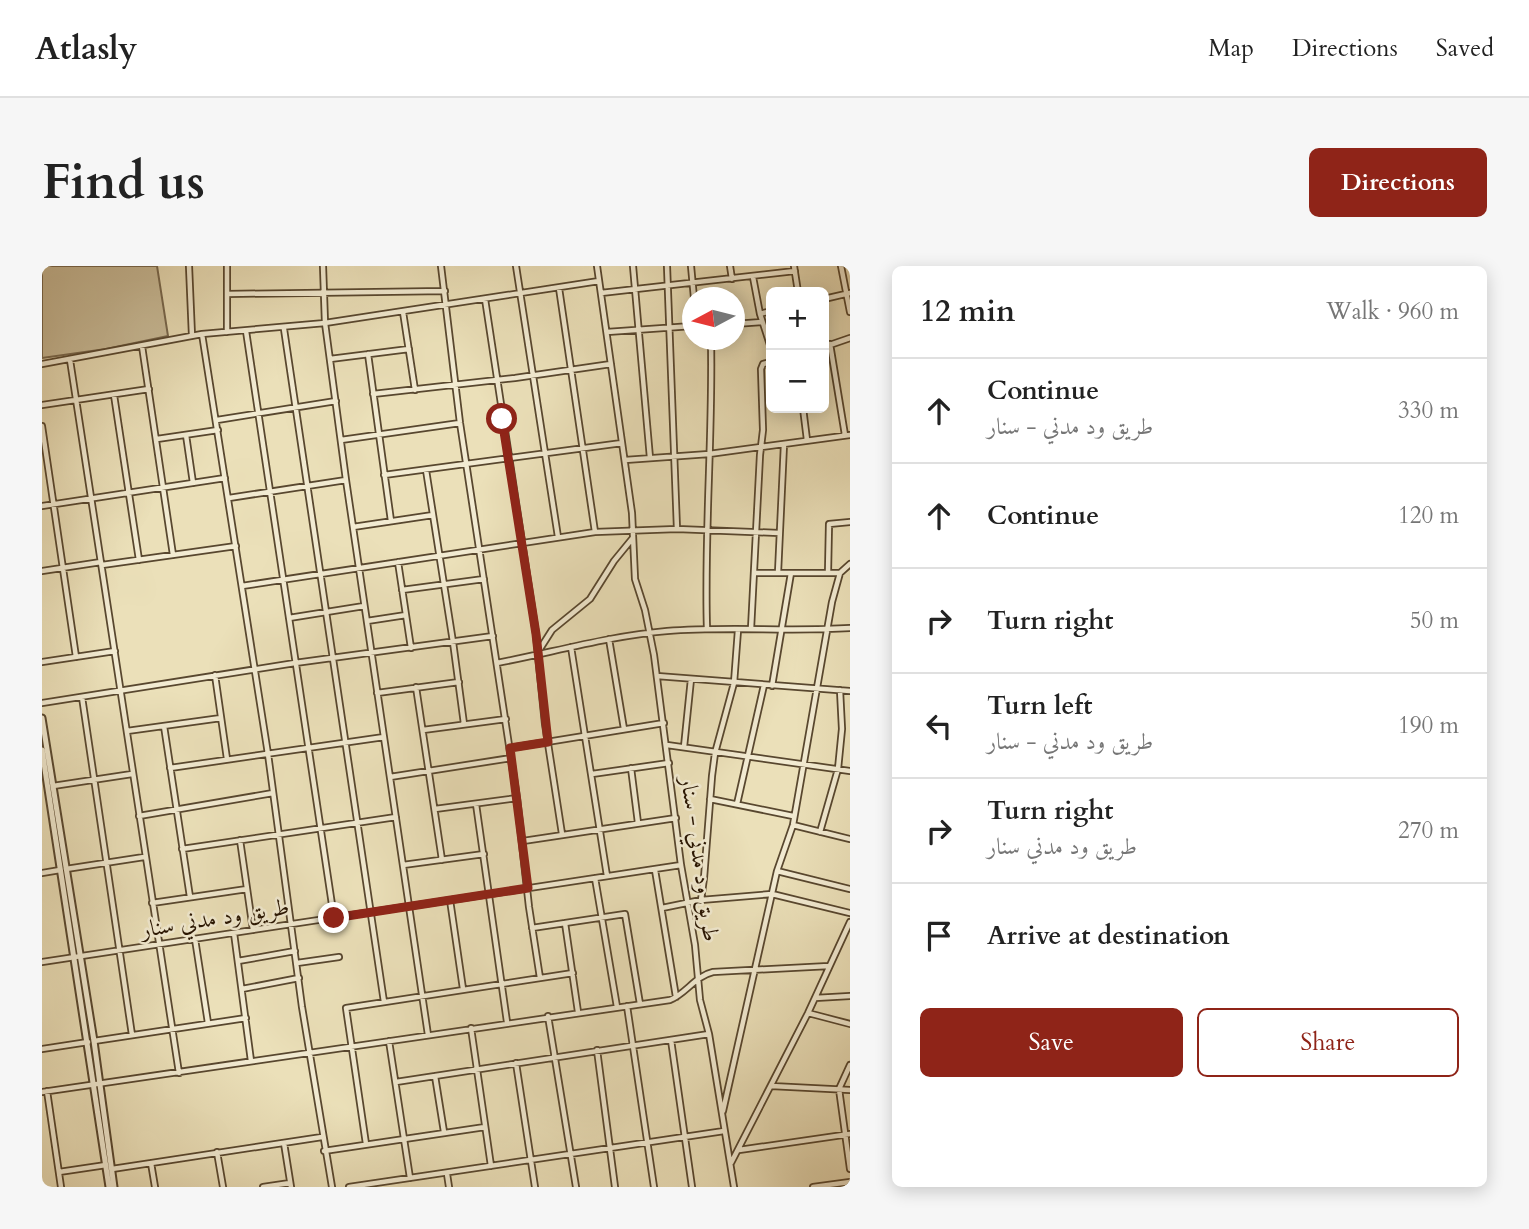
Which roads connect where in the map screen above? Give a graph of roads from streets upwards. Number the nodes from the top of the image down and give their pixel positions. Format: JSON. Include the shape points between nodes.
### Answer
{"nodes":[{"id":1,"x":189,"y":266,"type":"edge"},
{"id":2,"x":227,"y":266,"type":"edge"},
{"id":3,"x":323,"y":266,"type":"edge"},
{"id":4,"x":441,"y":266,"type":"edge"},
{"id":5,"x":516,"y":266,"type":"edge"},
{"id":6,"x":597,"y":266,"type":"edge"},
{"id":7,"x":633,"y":266,"type":"edge"},
{"id":8,"x":667,"y":266,"type":"edge"},
{"id":9,"x":691,"y":266,"type":"edge"},
{"id":10,"x":730,"y":266,"type":"edge"},
{"id":11,"x":841,"y":266,"type":"edge"},
{"id":12,"x":794,"y":268,"type":"edge"},
{"id":13,"x":753,"y":277,"type":"junction"},
{"id":14,"x":732,"y":279,"type":"junction"},
{"id":15,"x":599,"y":281,"type":"junction"},
{"id":16,"x":692,"y":284,"type":"junction"},
{"id":17,"x":668,"y":286,"type":"junction"},
{"id":18,"x":692,"y":287,"type":"edge"},
{"id":19,"x":797,"y":287,"type":"edge"},
{"id":20,"x":559,"y":288,"type":"junction"},
{"id":21,"x":635,"y":289,"type":"junction"},
{"id":22,"x":444,"y":291,"type":"junction"},
{"id":23,"x":324,"y":292,"type":"junction"},
{"id":24,"x":601,"y":293,"type":"junction"},
{"id":25,"x":848,"y":293,"type":"edge"},
{"id":26,"x":227,"y":294,"type":"junction"},
{"id":27,"x":521,"y":294,"type":"junction"},
{"id":28,"x":829,"y":298,"type":"edge"},
{"id":29,"x":485,"y":299,"type":"junction"},
{"id":30,"x":447,"y":305,"type":"junction"},
{"id":31,"x":403,"y":312,"type":"junction"},
{"id":32,"x":766,"y":312,"type":"edge"},
{"id":33,"x":850,"y":312,"type":"edge"},
{"id":34,"x":760,"y":314,"type":"junction"},
{"id":35,"x":762,"y":323,"type":"junction"},
{"id":36,"x":326,"y":324,"type":"junction"},
{"id":37,"x":745,"y":324,"type":"edge"},
{"id":38,"x":682,"y":326,"type":"edge"},
{"id":39,"x":670,"y":327,"type":"junction"},
{"id":40,"x":284,"y":329,"type":"junction"},
{"id":41,"x":639,"y":330,"type":"junction"},
{"id":42,"x":246,"y":331,"type":"junction"},
{"id":43,"x":227,"y":332,"type":"junction"},
{"id":44,"x":607,"y":332,"type":"junction"},
{"id":45,"x":202,"y":334,"type":"junction"},
{"id":46,"x":766,"y":334,"type":"edge"},
{"id":47,"x":192,"y":336,"type":"junction"},
{"id":48,"x":850,"y":338,"type":"edge"},
{"id":49,"x":831,"y":344,"type":"joint"},
{"id":50,"x":142,"y":346,"type":"junction"},
{"id":51,"x":408,"y":349,"type":"junction"},
{"id":52,"x":711,"y":350,"type":"edge"},
{"id":53,"x":368,"y":354,"type":"junction"},
{"id":54,"x":330,"y":359,"type":"junction"},
{"id":55,"x":70,"y":360,"type":"junction"},
{"id":56,"x":766,"y":363,"type":"edge"},
{"id":57,"x":42,"y":364,"type":"edge"},
{"id":58,"x":611,"y":364,"type":"junction"},
{"id":59,"x":570,"y":370,"type":"junction"},
{"id":60,"x":535,"y":376,"type":"junction"},
{"id":61,"x":496,"y":381,"type":"junction"},
{"id":62,"x":456,"y":384,"type":"junction"},
{"id":63,"x":149,"y":389,"type":"junction"},
{"id":64,"x":415,"y":390,"type":"junction"},
{"id":65,"x":373,"y":394,"type":"junction"},
{"id":66,"x":114,"y":395,"type":"junction"},
{"id":67,"x":77,"y":400,"type":"junction"},
{"id":68,"x":336,"y":401,"type":"junction"},
{"id":69,"x":42,"y":405,"type":"edge"},
{"id":70,"x":296,"y":407,"type":"junction"},
{"id":71,"x":259,"y":412,"type":"junction"},
{"id":72,"x":804,"y":413,"type":"edge"},
{"id":73,"x":217,"y":420,"type":"junction"},
{"id":74,"x":460,"y":423,"type":"junction"},
{"id":75,"x":42,"y":426,"type":"edge"},
{"id":76,"x":218,"y":430,"type":"junction"},
{"id":77,"x":186,"y":435,"type":"junction"},
{"id":78,"x":379,"y":435,"type":"junction"},
{"id":79,"x":847,"y":435,"type":"edge"},
{"id":80,"x":157,"y":439,"type":"junction"},
{"id":81,"x":341,"y":440,"type":"junction"},
{"id":82,"x":807,"y":440,"type":"junction"},
{"id":83,"x":622,"y":443,"type":"junction"},
{"id":84,"x":784,"y":444,"type":"junction"},
{"id":85,"x":762,"y":447,"type":"junction"},
{"id":86,"x":582,"y":449,"type":"junction"},
{"id":87,"x":546,"y":454,"type":"junction"},
{"id":88,"x":709,"y":454,"type":"junction"},
{"id":89,"x":676,"y":456,"type":"junction"},
{"id":90,"x":650,"y":458,"type":"junction"},
{"id":91,"x":509,"y":460,"type":"junction"},
{"id":92,"x":625,"y":460,"type":"junction"},
{"id":93,"x":467,"y":464,"type":"junction"},
{"id":94,"x":426,"y":470,"type":"junction"},
{"id":95,"x":384,"y":475,"type":"junction"},
{"id":96,"x":225,"y":478,"type":"junction"},
{"id":97,"x":346,"y":480,"type":"junction"},
{"id":98,"x":194,"y":483,"type":"junction"},
{"id":99,"x":308,"y":486,"type":"junction"},
{"id":100,"x":164,"y":488,"type":"junction"},
{"id":101,"x":270,"y":492,"type":"junction"},
{"id":102,"x":129,"y":493,"type":"junction"},
{"id":103,"x":229,"y":498,"type":"junction"},
{"id":104,"x":91,"y":499,"type":"junction"},
{"id":105,"x":54,"y":504,"type":"junction"},
{"id":106,"x":42,"y":506,"type":"edge"},
{"id":107,"x":433,"y":515,"type":"junction"},
{"id":108,"x":391,"y":521,"type":"junction"},
{"id":109,"x":850,"y":522,"type":"edge"},
{"id":110,"x":353,"y":527,"type":"junction"},
{"id":111,"x":633,"y":529,"type":"junction"},
{"id":112,"x":677,"y":529,"type":"junction"},
{"id":113,"x":707,"y":530,"type":"junction"},
{"id":114,"x":595,"y":532,"type":"junction"},
{"id":115,"x":756,"y":532,"type":"junction"},
{"id":116,"x":779,"y":533,"type":"junction"},
{"id":117,"x":558,"y":537,"type":"junction"},
{"id":118,"x":632,"y":539,"type":"junction"},
{"id":119,"x":522,"y":542,"type":"junction"},
{"id":120,"x":236,"y":546,"type":"junction"},
{"id":121,"x":479,"y":549,"type":"junction"},
{"id":122,"x":173,"y":555,"type":"junction"},
{"id":123,"x":440,"y":555,"type":"junction"},
{"id":124,"x":139,"y":560,"type":"junction"},
{"id":125,"x":398,"y":562,"type":"junction"},
{"id":126,"x":101,"y":563,"type":"junction"},
{"id":127,"x":850,"y":564,"type":"edge"},
{"id":128,"x":358,"y":567,"type":"junction"},
{"id":129,"x":63,"y":568,"type":"junction"},
{"id":130,"x":42,"y":571,"type":"edge"},
{"id":131,"x":322,"y":573,"type":"junction"},
{"id":132,"x":754,"y":573,"type":"junction"},
{"id":133,"x":778,"y":573,"type":"junction"},
{"id":134,"x":791,"y":573,"type":"junction"},
{"id":135,"x":828,"y":573,"type":"junction"},
{"id":136,"x":840,"y":573,"type":"junction"},
{"id":137,"x":484,"y":579,"type":"junction"},
{"id":138,"x":284,"y":580,"type":"junction"},
{"id":139,"x":443,"y":584,"type":"junction"},
{"id":140,"x":242,"y":586,"type":"junction"},
{"id":141,"x":402,"y":590,"type":"junction"},
{"id":142,"x":364,"y":606,"type":"junction"},
{"id":143,"x":327,"y":612,"type":"junction"},
{"id":144,"x":406,"y":615,"type":"junction"},
{"id":145,"x":289,"y":618,"type":"junction"},
{"id":146,"x":366,"y":621,"type":"junction"},
{"id":147,"x":850,"y":628,"type":"edge"},
{"id":148,"x":707,"y":629,"type":"junction"},
{"id":149,"x":751,"y":629,"type":"junction"},
{"id":150,"x":828,"y":629,"type":"junction"},
{"id":151,"x":738,"y":630,"type":"junction"},
{"id":152,"x":782,"y":630,"type":"junction"},
{"id":153,"x":650,"y":633,"type":"junction"},
{"id":154,"x":493,"y":636,"type":"junction"},
{"id":155,"x":609,"y":639,"type":"junction"},
{"id":156,"x":453,"y":642,"type":"junction"},
{"id":157,"x":571,"y":647,"type":"junction"},
{"id":158,"x":411,"y":648,"type":"junction"},
{"id":159,"x":115,"y":651,"type":"junction"},
{"id":160,"x":371,"y":654,"type":"junction"},
{"id":161,"x":537,"y":654,"type":"junction"},
{"id":162,"x":76,"y":657,"type":"junction"},
{"id":163,"x":334,"y":659,"type":"junction"},
{"id":164,"x":42,"y":662,"type":"edge"},
{"id":165,"x":295,"y":663,"type":"junction"},
{"id":166,"x":497,"y":663,"type":"junction"},
{"id":167,"x":255,"y":669,"type":"junction"},
{"id":168,"x":215,"y":675,"type":"junction"},
{"id":169,"x":657,"y":676,"type":"junction"},
{"id":170,"x":691,"y":679,"type":"junction"},
{"id":171,"x":459,"y":682,"type":"junction"},
{"id":172,"x":734,"y":683,"type":"junction"},
{"id":173,"x":764,"y":685,"type":"junction"},
{"id":174,"x":772,"y":686,"type":"junction"},
{"id":175,"x":416,"y":687,"type":"junction"},
{"id":176,"x":816,"y":688,"type":"junction"},
{"id":177,"x":840,"y":690,"type":"junction"},
{"id":178,"x":121,"y":691,"type":"junction"},
{"id":179,"x":850,"y":691,"type":"edge"},
{"id":180,"x":377,"y":693,"type":"junction"},
{"id":181,"x":82,"y":697,"type":"junction"},
{"id":182,"x":42,"y":703,"type":"edge"},
{"id":183,"x":42,"y":718,"type":"edge"},
{"id":184,"x":221,"y":718,"type":"junction"},
{"id":185,"x":506,"y":719,"type":"junction"},
{"id":186,"x":664,"y":723,"type":"junction"},
{"id":187,"x":464,"y":724,"type":"junction"},
{"id":188,"x":164,"y":726,"type":"junction"},
{"id":189,"x":624,"y":729,"type":"junction"},
{"id":190,"x":423,"y":730,"type":"junction"},
{"id":191,"x":127,"y":731,"type":"junction"},
{"id":192,"x":585,"y":735,"type":"junction"},
{"id":193,"x":384,"y":737,"type":"junction"},
{"id":194,"x":346,"y":742,"type":"junction"},
{"id":195,"x":548,"y":742,"type":"junction"},
{"id":196,"x":667,"y":745,"type":"junction"},
{"id":197,"x":684,"y":747,"type":"junction"},
{"id":198,"x":308,"y":748,"type":"junction"},
{"id":199,"x":510,"y":748,"type":"junction"},
{"id":200,"x":42,"y":750,"type":"edge"},
{"id":201,"x":715,"y":753,"type":"junction"},
{"id":202,"x":268,"y":754,"type":"junction"},
{"id":203,"x":747,"y":757,"type":"junction"},
{"id":204,"x":511,"y":758,"type":"junction"},
{"id":205,"x":227,"y":759,"type":"junction"},
{"id":206,"x":669,"y":763,"type":"junction"},
{"id":207,"x":804,"y":764,"type":"junction"},
{"id":208,"x":170,"y":768,"type":"junction"},
{"id":209,"x":631,"y":768,"type":"junction"},
{"id":210,"x":838,"y":769,"type":"junction"},
{"id":211,"x":850,"y":771,"type":"edge"},
{"id":212,"x":429,"y":772,"type":"junction"},
{"id":213,"x":132,"y":774,"type":"junction"},
{"id":214,"x":592,"y":774,"type":"junction"},
{"id":215,"x":390,"y":777,"type":"junction"},
{"id":216,"x":95,"y":780,"type":"junction"},
{"id":217,"x":48,"y":787,"type":"edge"},
{"id":218,"x":273,"y":793,"type":"junction"},
{"id":219,"x":517,"y":798,"type":"junction"},
{"id":220,"x":710,"y":799,"type":"junction"},
{"id":221,"x":476,"y":804,"type":"junction"},
{"id":222,"x":737,"y":804,"type":"junction"},
{"id":223,"x":176,"y":809,"type":"junction"},
{"id":224,"x":435,"y":810,"type":"junction"},
{"id":225,"x":139,"y":816,"type":"junction"},
{"id":226,"x":793,"y":816,"type":"junction"},
{"id":227,"x":396,"y":817,"type":"junction"},
{"id":228,"x":676,"y":818,"type":"junction"},
{"id":229,"x":358,"y":822,"type":"junction"},
{"id":230,"x":638,"y":823,"type":"junction"},
{"id":231,"x":793,"y":825,"type":"junction"},
{"id":232,"x":320,"y":828,"type":"junction"},
{"id":233,"x":600,"y":829,"type":"junction"},
{"id":234,"x":820,"y":832,"type":"junction"},
{"id":235,"x":279,"y":834,"type":"junction"},
{"id":236,"x":562,"y":834,"type":"junction"},
{"id":237,"x":850,"y":839,"type":"edge"},
{"id":238,"x":240,"y":840,"type":"junction"},
{"id":239,"x":523,"y":841,"type":"junction"},
{"id":240,"x":182,"y":849,"type":"junction"},
{"id":241,"x":484,"y":854,"type":"junction"},
{"id":242,"x":145,"y":857,"type":"junction"},
{"id":243,"x":442,"y":860,"type":"junction"},
{"id":244,"x":107,"y":863,"type":"junction"},
{"id":245,"x":403,"y":865,"type":"junction"},
{"id":246,"x":681,"y":865,"type":"junction"},
{"id":247,"x":63,"y":870,"type":"junction"},
{"id":248,"x":655,"y":870,"type":"junction"},
{"id":249,"x":777,"y":871,"type":"junction"},
{"id":250,"x":42,"y":873,"type":"edge"},
{"id":251,"x":607,"y":876,"type":"junction"},
{"id":252,"x":595,"y":878,"type":"junction"},
{"id":253,"x":528,"y":888,"type":"junction"},
{"id":254,"x":247,"y":889,"type":"junction"},
{"id":255,"x":850,"y":889,"type":"edge"},
{"id":256,"x":489,"y":893,"type":"junction"},
{"id":257,"x":772,"y":894,"type":"junction"},
{"id":258,"x":190,"y":897,"type":"junction"},
{"id":259,"x":450,"y":900,"type":"junction"},
{"id":260,"x":701,"y":900,"type":"junction"},
{"id":261,"x":689,"y":902,"type":"junction"},
{"id":262,"x":152,"y":903,"type":"junction"},
{"id":263,"x":410,"y":906,"type":"junction"},
{"id":264,"x":662,"y":908,"type":"junction"},
{"id":265,"x":372,"y":912,"type":"junction"},
{"id":266,"x":850,"y":913,"type":"edge"},
{"id":267,"x":334,"y":918,"type":"junction"},
{"id":268,"x":602,"y":918,"type":"junction"},
{"id":269,"x":850,"y":922,"type":"edge"},
{"id":270,"x":565,"y":923,"type":"junction"},
{"id":271,"x":290,"y":924,"type":"junction"},
{"id":272,"x":532,"y":928,"type":"junction"},
{"id":273,"x":253,"y":930,"type":"junction"},
{"id":274,"x":234,"y":933,"type":"junction"},
{"id":275,"x":843,"y":938,"type":"junction"},
{"id":276,"x":195,"y":939,"type":"junction"},
{"id":277,"x":850,"y":939,"type":"edge"},
{"id":278,"x":159,"y":944,"type":"junction"},
{"id":279,"x":119,"y":950,"type":"junction"},
{"id":280,"x":295,"y":951,"type":"junction"},
{"id":281,"x":76,"y":956,"type":"junction"},
{"id":282,"x":339,"y":957,"type":"dead end"},
{"id":283,"x":238,"y":961,"type":"junction"},
{"id":284,"x":42,"y":962,"type":"edge"},
{"id":285,"x":297,"y":963,"type":"junction"},
{"id":286,"x":829,"y":966,"type":"junction"},
{"id":287,"x":756,"y":969,"type":"junction"},
{"id":288,"x":573,"y":973,"type":"junction"},
{"id":289,"x":699,"y":977,"type":"junction"},
{"id":290,"x":299,"y":978,"type":"junction"},
{"id":291,"x":540,"y":978,"type":"junction"},
{"id":292,"x":502,"y":984,"type":"junction"},
{"id":293,"x":242,"y":989,"type":"junction"},
{"id":294,"x":463,"y":989,"type":"junction"},
{"id":295,"x":423,"y":996,"type":"junction"},
{"id":296,"x":850,"y":996,"type":"edge"},
{"id":297,"x":676,"y":998,"type":"junction"},
{"id":298,"x":815,"y":998,"type":"junction"},
{"id":299,"x":384,"y":1002,"type":"junction"},
{"id":300,"x":640,"y":1004,"type":"junction"},
{"id":301,"x":627,"y":1006,"type":"junction"},
{"id":302,"x":617,"y":1007,"type":"junction"},
{"id":303,"x":578,"y":1012,"type":"junction"},
{"id":304,"x":808,"y":1013,"type":"junction"},
{"id":305,"x":548,"y":1016,"type":"junction"},
{"id":306,"x":246,"y":1018,"type":"junction"},
{"id":307,"x":507,"y":1022,"type":"junction"},
{"id":308,"x":208,"y":1023,"type":"junction"},
{"id":309,"x":850,"y":1024,"type":"edge"},
{"id":310,"x":471,"y":1028,"type":"junction"},
{"id":311,"x":172,"y":1029,"type":"junction"},
{"id":312,"x":709,"y":1034,"type":"junction"},
{"id":313,"x":132,"y":1035,"type":"junction"},
{"id":314,"x":428,"y":1035,"type":"junction"},
{"id":315,"x":671,"y":1040,"type":"junction"},
{"id":316,"x":91,"y":1041,"type":"junction"},
{"id":317,"x":389,"y":1041,"type":"junction"},
{"id":318,"x":42,"y":1042,"type":"edge"},
{"id":319,"x":352,"y":1046,"type":"junction"},
{"id":320,"x":634,"y":1046,"type":"junction"},
{"id":321,"x":43,"y":1049,"type":"edge"},
{"id":322,"x":597,"y":1050,"type":"junction"},
{"id":323,"x":310,"y":1053,"type":"junction"},
{"id":324,"x":554,"y":1057,"type":"junction"},
{"id":325,"x":251,"y":1061,"type":"junction"},
{"id":326,"x":516,"y":1063,"type":"junction"},
{"id":327,"x":850,"y":1065,"type":"edge"},
{"id":328,"x":477,"y":1069,"type":"junction"},
{"id":329,"x":178,"y":1073,"type":"junction"},
{"id":330,"x":435,"y":1076,"type":"junction"},
{"id":331,"x":396,"y":1083,"type":"junction"},
{"id":332,"x":97,"y":1084,"type":"junction"},
{"id":333,"x":771,"y":1086,"type":"junction"},
{"id":334,"x":839,"y":1089,"type":"junction"},
{"id":335,"x":850,"y":1090,"type":"edge"},
{"id":336,"x":44,"y":1091,"type":"edge"},
{"id":337,"x":722,"y":1116,"type":"junction"},
{"id":338,"x":485,"y":1127,"type":"junction"},
{"id":339,"x":724,"y":1131,"type":"junction"},
{"id":340,"x":444,"y":1132,"type":"junction"},
{"id":341,"x":847,"y":1134,"type":"edge"},
{"id":342,"x":322,"y":1137,"type":"junction"},
{"id":343,"x":404,"y":1138,"type":"junction"},
{"id":344,"x":684,"y":1138,"type":"junction"},
{"id":345,"x":284,"y":1143,"type":"junction"},
{"id":346,"x":647,"y":1143,"type":"junction"},
{"id":347,"x":366,"y":1144,"type":"junction"},
{"id":348,"x":609,"y":1148,"type":"junction"},
{"id":349,"x":738,"y":1150,"type":"junction"},
{"id":350,"x":324,"y":1151,"type":"junction"},
{"id":351,"x":217,"y":1152,"type":"junction"},
{"id":352,"x":570,"y":1154,"type":"junction"},
{"id":353,"x":531,"y":1160,"type":"junction"},
{"id":354,"x":151,"y":1163,"type":"junction"},
{"id":355,"x":730,"y":1164,"type":"junction"},
{"id":356,"x":491,"y":1166,"type":"junction"},
{"id":357,"x":109,"y":1167,"type":"junction"},
{"id":358,"x":850,"y":1169,"type":"edge"},
{"id":359,"x":59,"y":1172,"type":"junction"},
{"id":360,"x":447,"y":1174,"type":"junction"},
{"id":361,"x":411,"y":1178,"type":"junction"},
{"id":362,"x":850,"y":1182,"type":"edge"},
{"id":363,"x":290,"y":1185,"type":"edge"},
{"id":364,"x":828,"y":1186,"type":"edge"},
{"id":365,"x":61,"y":1187,"type":"edge"},
{"id":366,"x":112,"y":1187,"type":"edge"},
{"id":367,"x":155,"y":1187,"type":"edge"},
{"id":368,"x":223,"y":1187,"type":"edge"},
{"id":369,"x":263,"y":1187,"type":"edge"},
{"id":370,"x":332,"y":1187,"type":"edge"},
{"id":371,"x":349,"y":1187,"type":"edge"},
{"id":372,"x":449,"y":1187,"type":"edge"},
{"id":373,"x":535,"y":1187,"type":"edge"},
{"id":374,"x":576,"y":1187,"type":"edge"},
{"id":375,"x":615,"y":1187,"type":"edge"},
{"id":376,"x":654,"y":1187,"type":"edge"},
{"id":377,"x":692,"y":1187,"type":"edge"},
{"id":378,"x":734,"y":1187,"type":"edge"},
{"id":379,"x":813,"y":1187,"type":"edge"}],
"edges":[{"from":1,"to":47,"type":"street"},
{"from":2,"to":26,"type":"street"},
{"from":3,"to":23,"type":"street"},
{"from":4,"to":22,"type":"street"},
{"from":5,"to":27,"type":"street"},
{"from":6,"to":15,"type":"street","name":"طريق ود مدني - سنار"},
{"from":7,"to":21,"type":"street"},
{"from":8,"to":17,"type":"street"},
{"from":9,"to":16,"type":"street"},
{"from":10,"to":14,"type":"street"},
{"from":11,"to":25,"type":"street"},
{"from":12,"to":13,"type":"street"},
{"from":12,"to":19,"type":"street"},
{"from":13,"to":14,"type":"street"},
{"from":13,"to":34,"type":"street"},
{"from":14,"to":16,"type":"street"},
{"from":15,"to":20,"type":"street"},
{"from":15,"to":24,"type":"street","name":"طريق ود مدني - سنار"},
{"from":16,"to":17,"type":"street"},
{"from":16,"to":18,"type":"street"},
{"from":17,"to":21,"type":"street"},
{"from":17,"to":39,"type":"street"},
{"from":20,"to":27,"type":"street"},
{"from":20,"to":59,"type":"street"},
{"from":21,"to":24,"type":"street"},
{"from":21,"to":41,"type":"street"},
{"from":22,"to":23,"type":"street"},
{"from":22,"to":30,"type":"street"},
{"from":23,"to":26,"type":"street"},
{"from":23,"to":36,"type":"street"},
{"from":24,"to":44,"type":"street","name":"طريق ود مدني - سنار"},
{"from":25,"to":28,"type":"street"},
{"from":25,"to":33,"type":"street"},
{"from":26,"to":43,"type":"street"},
{"from":27,"to":29,"type":"street"},
{"from":27,"to":60,"type":"street"},
{"from":29,"to":30,"type":"street"},
{"from":29,"to":61,"type":"street"},
{"from":30,"to":31,"type":"street"},
{"from":30,"to":62,"type":"street"},
{"from":31,"to":36,"type":"street"},
{"from":31,"to":51,"type":"street"},
{"from":32,"to":34,"type":"street"},
{"from":34,"to":35,"type":"street"},
{"from":35,"to":37,"type":"street"},
{"from":35,"to":46,"type":"street"},
{"from":36,"to":40,"type":"street"},
{"from":36,"to":54,"type":"street"},
{"from":38,"to":39,"type":"street"},
{"from":39,"to":41,"type":"street"},
{"from":39,"to":89,"type":"street"},
{"from":40,"to":42,"type":"street"},
{"from":40,"to":70,"type":"street"},
{"from":41,"to":44,"type":"street"},
{"from":41,"to":90,"type":"street"},
{"from":42,"to":43,"type":"street"},
{"from":42,"to":71,"type":"street"},
{"from":43,"to":45,"type":"street"},
{"from":44,"to":58,"type":"street","name":"طريق ود مدني - سنار"},
{"from":45,"to":47,"type":"street"},
{"from":45,"to":73,"type":"street"},
{"from":47,"to":50,"type":"street"},
{"from":48,"to":49,"type":"street"},
{"from":49,"to":79,"type":"street"},
{"from":50,"to":55,"type":"street"},
{"from":50,"to":63,"type":"street"},
{"from":51,"to":53,"type":"street"},
{"from":51,"to":64,"type":"street"},
{"from":52,"to":88,"type":"street"},
{"from":53,"to":54,"type":"street"},
{"from":53,"to":65,"type":"street"},
{"from":54,"to":68,"type":"street"},
{"from":55,"to":57,"type":"street"},
{"from":55,"to":67,"type":"street"},
{"from":56,"to":85,"type":"street","via":[[761,369]]},
{"from":58,"to":59,"type":"street"},
{"from":58,"to":83,"type":"street","name":"طريق ود مدني - سنار"},
{"from":59,"to":60,"type":"street"},
{"from":59,"to":86,"type":"street"},
{"from":60,"to":61,"type":"street"},
{"from":60,"to":87,"type":"street"},
{"from":61,"to":62,"type":"street"},
{"from":61,"to":91,"type":"street"},
{"from":62,"to":64,"type":"street"},
{"from":62,"to":74,"type":"street"},
{"from":63,"to":66,"type":"street"},
{"from":63,"to":80,"type":"street"},
{"from":64,"to":65,"type":"street"},
{"from":65,"to":78,"type":"street"},
{"from":66,"to":67,"type":"street"},
{"from":66,"to":102,"type":"street"},
{"from":67,"to":69,"type":"street"},
{"from":67,"to":104,"type":"street"},
{"from":68,"to":70,"type":"street"},
{"from":68,"to":81,"type":"street"},
{"from":70,"to":71,"type":"street"},
{"from":70,"to":99,"type":"street"},
{"from":71,"to":73,"type":"street"},
{"from":71,"to":101,"type":"street"},
{"from":72,"to":82,"type":"street"},
{"from":73,"to":76,"type":"street"},
{"from":74,"to":78,"type":"street"},
{"from":74,"to":93,"type":"street"},
{"from":75,"to":105,"type":"street"},
{"from":76,"to":77,"type":"street"},
{"from":76,"to":96,"type":"street"},
{"from":77,"to":80,"type":"street"},
{"from":77,"to":98,"type":"street"},
{"from":78,"to":81,"type":"street"},
{"from":78,"to":95,"type":"street"},
{"from":79,"to":82,"type":"street"},
{"from":80,"to":100,"type":"street"},
{"from":81,"to":97,"type":"street"},
{"from":82,"to":84,"type":"street"},
{"from":83,"to":86,"type":"street"},
{"from":83,"to":92,"type":"street","name":"طريق ود مدني - سنار"},
{"from":84,"to":85,"type":"street"},
{"from":84,"to":116,"type":"street"},
{"from":85,"to":88,"type":"street"},
{"from":85,"to":115,"type":"street"},
{"from":86,"to":87,"type":"street"},
{"from":86,"to":114,"type":"street"},
{"from":87,"to":91,"type":"street"},
{"from":87,"to":117,"type":"street"},
{"from":88,"to":89,"type":"street"},
{"from":88,"to":113,"type":"street"},
{"from":89,"to":90,"type":"street"},
{"from":89,"to":112,"type":"street"},
{"from":90,"to":92,"type":"street"},
{"from":91,"to":93,"type":"street"},
{"from":91,"to":119,"type":"street"},
{"from":92,"to":111,"type":"street","name":"طريق ود مدني - سنار"},
{"from":93,"to":94,"type":"street"},
{"from":93,"to":121,"type":"street"},
{"from":94,"to":95,"type":"street"},
{"from":94,"to":107,"type":"street"},
{"from":95,"to":108,"type":"street"},
{"from":96,"to":98,"type":"street"},
{"from":96,"to":103,"type":"street"},
{"from":97,"to":99,"type":"street"},
{"from":97,"to":110,"type":"street"},
{"from":98,"to":100,"type":"street"},
{"from":99,"to":101,"type":"street"},
{"from":99,"to":131,"type":"street"},
{"from":100,"to":102,"type":"street"},
{"from":100,"to":122,"type":"street"},
{"from":101,"to":103,"type":"street"},
{"from":101,"to":138,"type":"street"},
{"from":102,"to":104,"type":"street"},
{"from":102,"to":124,"type":"street"},
{"from":103,"to":120,"type":"street"},
{"from":104,"to":105,"type":"street"},
{"from":104,"to":126,"type":"street"},
{"from":105,"to":106,"type":"street"},
{"from":105,"to":129,"type":"street"},
{"from":107,"to":108,"type":"street"},
{"from":107,"to":123,"type":"street"},
{"from":108,"to":110,"type":"street"},
{"from":109,"to":135,"type":"street","via":[[829,524]]},
{"from":110,"to":128,"type":"street"},
{"from":111,"to":112,"type":"street"},
{"from":111,"to":114,"type":"street"},
{"from":111,"to":118,"type":"street","name":"طريق ود مدني - سنار"},
{"from":112,"to":113,"type":"street"},
{"from":113,"to":115,"type":"street"},
{"from":113,"to":148,"type":"street"},
{"from":114,"to":117,"type":"street"},
{"from":115,"to":116,"type":"street"},
{"from":115,"to":132,"type":"street"},
{"from":116,"to":133,"type":"street"},
{"from":117,"to":119,"type":"street"},
{"from":118,"to":153,"type":"street","name":"طريق ود مدني - سنار","via":[[635,579]]},
{"from":118,"to":161,"type":"street","via":[[590,599],[552,630]]},
{"from":119,"to":121,"type":"street"},
{"from":119,"to":161,"type":"street"},
{"from":120,"to":122,"type":"street"},
{"from":120,"to":140,"type":"street"},
{"from":121,"to":123,"type":"street"},
{"from":121,"to":137,"type":"street"},
{"from":122,"to":124,"type":"street"},
{"from":123,"to":125,"type":"street"},
{"from":123,"to":139,"type":"street"},
{"from":124,"to":126,"type":"street"},
{"from":125,"to":128,"type":"street"},
{"from":125,"to":141,"type":"street"},
{"from":126,"to":129,"type":"street"},
{"from":126,"to":159,"type":"street"},
{"from":127,"to":136,"type":"street"},
{"from":128,"to":131,"type":"street"},
{"from":128,"to":142,"type":"street"},
{"from":129,"to":130,"type":"street"},
{"from":129,"to":162,"type":"street"},
{"from":131,"to":138,"type":"street"},
{"from":131,"to":143,"type":"street"},
{"from":132,"to":133,"type":"street"},
{"from":132,"to":149,"type":"street"},
{"from":133,"to":134,"type":"street"},
{"from":134,"to":135,"type":"street"},
{"from":134,"to":152,"type":"street"},
{"from":135,"to":136,"type":"street"},
{"from":136,"to":150,"type":"street","name":"طريق ود مدني - سنار"},
{"from":137,"to":139,"type":"street"},
{"from":137,"to":154,"type":"street"},
{"from":138,"to":140,"type":"street"},
{"from":138,"to":145,"type":"street"},
{"from":139,"to":141,"type":"street"},
{"from":139,"to":156,"type":"street"},
{"from":140,"to":167,"type":"street"},
{"from":141,"to":144,"type":"street"},
{"from":142,"to":143,"type":"street"},
{"from":142,"to":146,"type":"street"},
{"from":143,"to":145,"type":"street"},
{"from":143,"to":163,"type":"street"},
{"from":144,"to":146,"type":"street"},
{"from":144,"to":158,"type":"street"},
{"from":145,"to":165,"type":"street"},
{"from":146,"to":160,"type":"street"},
{"from":147,"to":150,"type":"street"},
{"from":148,"to":151,"type":"street"},
{"from":148,"to":153,"type":"street"},
{"from":149,"to":151,"type":"street"},
{"from":149,"to":152,"type":"street"},
{"from":150,"to":152,"type":"street"},
{"from":150,"to":176,"type":"street","name":"طريق ود مدني - سنار"},
{"from":151,"to":172,"type":"street","name":"طريق ود مدني - سنار"},
{"from":152,"to":174,"type":"street"},
{"from":153,"to":155,"type":"street"},
{"from":153,"to":169,"type":"street","name":"طريق ود مدني - سنار"},
{"from":154,"to":156,"type":"street"},
{"from":154,"to":166,"type":"street"},
{"from":155,"to":157,"type":"street"},
{"from":155,"to":189,"type":"street"},
{"from":156,"to":158,"type":"street"},
{"from":156,"to":171,"type":"street"},
{"from":157,"to":161,"type":"street"},
{"from":157,"to":192,"type":"street"},
{"from":158,"to":160,"type":"street"},
{"from":159,"to":162,"type":"street"},
{"from":159,"to":178,"type":"street"},
{"from":160,"to":163,"type":"street"},
{"from":160,"to":180,"type":"street"},
{"from":161,"to":166,"type":"street"},
{"from":161,"to":195,"type":"street"},
{"from":162,"to":164,"type":"street"},
{"from":163,"to":165,"type":"street"},
{"from":163,"to":194,"type":"street"},
{"from":165,"to":167,"type":"street"},
{"from":165,"to":198,"type":"street"},
{"from":166,"to":185,"type":"street"},
{"from":167,"to":168,"type":"street"},
{"from":167,"to":202,"type":"street"},
{"from":168,"to":178,"type":"street"},
{"from":168,"to":184,"type":"street"},
{"from":169,"to":170,"type":"street"},
{"from":169,"to":186,"type":"street","name":"طريق ود مدني - سنار"},
{"from":170,"to":172,"type":"street"},
{"from":170,"to":197,"type":"street","name":"طريق ود مدني - سنار"},
{"from":171,"to":175,"type":"street"},
{"from":171,"to":187,"type":"street"},
{"from":172,"to":173,"type":"street"},
{"from":172,"to":201,"type":"street","name":"طريق ود مدني - سنار"},
{"from":173,"to":174,"type":"street"},
{"from":173,"to":203,"type":"street","name":"طريق ود مدني - سنار"},
{"from":174,"to":176,"type":"street"},
{"from":175,"to":180,"type":"street"},
{"from":175,"to":190,"type":"street"},
{"from":176,"to":177,"type":"street"},
{"from":176,"to":207,"type":"street","name":"طريق ود مدني - سنار"},
{"from":177,"to":179,"type":"street"},
{"from":177,"to":210,"type":"street"},
{"from":178,"to":181,"type":"street"},
{"from":178,"to":191,"type":"street"},
{"from":180,"to":193,"type":"street"},
{"from":181,"to":182,"type":"street"},
{"from":181,"to":216,"type":"street"},
{"from":183,"to":217,"type":"street"},
{"from":184,"to":188,"type":"street"},
{"from":184,"to":205,"type":"street"},
{"from":185,"to":187,"type":"street"},
{"from":185,"to":199,"type":"street"},
{"from":186,"to":189,"type":"street"},
{"from":186,"to":196,"type":"street","name":"طريق ود مدني - سنار"},
{"from":187,"to":190,"type":"street"},
{"from":188,"to":191,"type":"street"},
{"from":188,"to":208,"type":"street"},
{"from":189,"to":192,"type":"street"},
{"from":190,"to":212,"type":"street"},
{"from":191,"to":213,"type":"street"},
{"from":192,"to":195,"type":"street"},
{"from":192,"to":214,"type":"street"},
{"from":193,"to":194,"type":"street"},
{"from":193,"to":215,"type":"street"},
{"from":194,"to":198,"type":"street"},
{"from":194,"to":229,"type":"street"},
{"from":195,"to":199,"type":"street"},
{"from":195,"to":236,"type":"street"},
{"from":196,"to":197,"type":"street","name":"طريق ود مدني - سنار"},
{"from":196,"to":206,"type":"street","name":"طريق ود مدني - سنار"},
{"from":197,"to":201,"type":"street","name":"طريق ود مدني - سنار"},
{"from":198,"to":202,"type":"street"},
{"from":198,"to":232,"type":"street"},
{"from":199,"to":204,"type":"street"},
{"from":200,"to":217,"type":"street"},
{"from":201,"to":203,"type":"street","name":"طريق ود مدني - سنار"},
{"from":201,"to":220,"type":"street","name":"طريق ود مدني - سنار"},
{"from":202,"to":205,"type":"street"},
{"from":202,"to":218,"type":"street"},
{"from":203,"to":207,"type":"street","name":"طريق ود مدني - سنار"},
{"from":203,"to":222,"type":"street","name":"طريق ود مدني - سنار"},
{"from":204,"to":212,"type":"street"},
{"from":204,"to":219,"type":"street"},
{"from":205,"to":208,"type":"street"},
{"from":206,"to":209,"type":"street"},
{"from":206,"to":228,"type":"street","name":"طريق ود مدني - سنار"},
{"from":207,"to":210,"type":"street","name":"طريق ود مدني - سنار"},
{"from":207,"to":226,"type":"street","name":"طريق ود مدني - سنار"},
{"from":208,"to":223,"type":"street"},
{"from":209,"to":214,"type":"street"},
{"from":209,"to":230,"type":"street"},
{"from":210,"to":211,"type":"street","name":"طريق ود مدني - سنار"},
{"from":210,"to":234,"type":"street"},
{"from":212,"to":215,"type":"street"},
{"from":212,"to":224,"type":"street"},
{"from":213,"to":216,"type":"street"},
{"from":213,"to":225,"type":"street"},
{"from":214,"to":233,"type":"street"},
{"from":215,"to":227,"type":"street"},
{"from":216,"to":217,"type":"street"},
{"from":216,"to":244,"type":"street"},
{"from":217,"to":247,"type":"street"},
{"from":218,"to":223,"type":"street"},
{"from":218,"to":235,"type":"street"},
{"from":219,"to":221,"type":"street"},
{"from":219,"to":239,"type":"street"},
{"from":220,"to":222,"type":"street","name":"طريق ود مدني - سنار"},
{"from":220,"to":260,"type":"street","name":"طريق ود مدني - سنار"},
{"from":221,"to":224,"type":"street"},
{"from":221,"to":241,"type":"street"},
{"from":222,"to":226,"type":"street","name":"طريق ود مدني - سنار"},
{"from":223,"to":225,"type":"street"},
{"from":223,"to":240,"type":"street"},
{"from":224,"to":243,"type":"street"},
{"from":225,"to":242,"type":"street"},
{"from":226,"to":231,"type":"street","name":"طريق ود مدني - سنار"},
{"from":227,"to":229,"type":"street"},
{"from":227,"to":245,"type":"street"},
{"from":228,"to":230,"type":"street"},
{"from":228,"to":246,"type":"street","name":"طريق ود مدني - سنار"},
{"from":229,"to":232,"type":"street"},
{"from":229,"to":265,"type":"street"},
{"from":230,"to":233,"type":"street"},
{"from":231,"to":234,"type":"street"},
{"from":231,"to":249,"type":"street","name":"طريق ود مدني - سنار"},
{"from":232,"to":235,"type":"street"},
{"from":232,"to":267,"type":"street"},
{"from":233,"to":236,"type":"street"},
{"from":233,"to":251,"type":"street"},
{"from":234,"to":237,"type":"street"},
{"from":235,"to":238,"type":"street"},
{"from":235,"to":271,"type":"street"},
{"from":236,"to":239,"type":"street"},
{"from":238,"to":240,"type":"street"},
{"from":238,"to":254,"type":"street"},
{"from":239,"to":253,"type":"street"},
{"from":240,"to":258,"type":"street"},
{"from":241,"to":243,"type":"street"},
{"from":241,"to":256,"type":"street"},
{"from":242,"to":244,"type":"street"},
{"from":242,"to":262,"type":"street"},
{"from":243,"to":245,"type":"street"},
{"from":244,"to":247,"type":"street"},
{"from":244,"to":279,"type":"street"},
{"from":245,"to":263,"type":"street"},
{"from":246,"to":248,"type":"street","name":"طريق ود مدني سنار"},
{"from":246,"to":261,"type":"street","name":"طريق ود مدني - سنار"},
{"from":247,"to":250,"type":"street"},
{"from":247,"to":281,"type":"street"},
{"from":248,"to":251,"type":"street","name":"طريق ود مدني سنار"},
{"from":248,"to":264,"type":"street"},
{"from":249,"to":255,"type":"street"},
{"from":249,"to":257,"type":"street","name":"طريق ود مدني - سنار"},
{"from":251,"to":252,"type":"street","name":"طريق ود مدني سنار"},
{"from":252,"to":253,"type":"street","name":"طريق ود مدني سنار"},
{"from":252,"to":268,"type":"street"},
{"from":253,"to":256,"type":"street","name":"طريق ود مدني سنار"},
{"from":253,"to":272,"type":"street"},
{"from":254,"to":258,"type":"street"},
{"from":254,"to":273,"type":"street"},
{"from":256,"to":259,"type":"street","name":"طريق ود مدني سنار"},
{"from":256,"to":292,"type":"street"},
{"from":257,"to":260,"type":"street"},
{"from":257,"to":266,"type":"street"},
{"from":257,"to":287,"type":"street","name":"طريق ود مدني - سنار"},
{"from":258,"to":262,"type":"street"},
{"from":259,"to":263,"type":"street","name":"طريق ود مدني سنار"},
{"from":259,"to":294,"type":"street"},
{"from":260,"to":261,"type":"street"},
{"from":261,"to":264,"type":"street"},
{"from":261,"to":289,"type":"street","name":"طريق ود مدني - سنار"},
{"from":262,"to":278,"type":"street"},
{"from":263,"to":265,"type":"street","name":"طريق ود مدني سنار"},
{"from":263,"to":295,"type":"street"},
{"from":264,"to":297,"type":"street"},
{"from":265,"to":267,"type":"street","name":"طريق ود مدني سنار"},
{"from":265,"to":299,"type":"street"},
{"from":267,"to":271,"type":"street","name":"طريق ود مدني سنار"},
{"from":268,"to":270,"type":"street"},
{"from":268,"to":300,"type":"street","via":[[625,914]]},
{"from":268,"to":302,"type":"street"},
{"from":269,"to":275,"type":"street"},
{"from":270,"to":272,"type":"street"},
{"from":270,"to":288,"type":"street"},
{"from":271,"to":273,"type":"street","name":"طريق ود مدني سنار"},
{"from":271,"to":280,"type":"street"},
{"from":272,"to":291,"type":"street"},
{"from":273,"to":274,"type":"street","name":"طريق ود مدني سنار"},
{"from":274,"to":276,"type":"street","name":"طريق ود مدني سنار"},
{"from":274,"to":283,"type":"street"},
{"from":275,"to":277,"type":"street"},
{"from":275,"to":286,"type":"street"},
{"from":276,"to":278,"type":"street","name":"طريق ود مدني سنار"},
{"from":276,"to":308,"type":"street"},
{"from":278,"to":279,"type":"street","name":"طريق ود مدني سنار"},
{"from":278,"to":311,"type":"street"},
{"from":279,"to":281,"type":"street","name":"طريق ود مدني سنار"},
{"from":279,"to":313,"type":"street"},
{"from":280,"to":283,"type":"street"},
{"from":280,"to":285,"type":"street"},
{"from":281,"to":284,"type":"street"},
{"from":281,"to":316,"type":"street"},
{"from":282,"to":285,"type":"street"},
{"from":283,"to":293,"type":"street"},
{"from":285,"to":290,"type":"street"},
{"from":286,"to":287,"type":"street","name":"طريق ود مدني - سنار"},
{"from":286,"to":298,"type":"street"},
{"from":287,"to":289,"type":"street","name":"طريق ود مدني - سنار"},
{"from":287,"to":337,"type":"street","name":"طريق ود مدني - سنار"},
{"from":288,"to":291,"type":"street"},
{"from":288,"to":303,"type":"street"},
{"from":289,"to":297,"type":"street"},
{"from":289,"to":312,"type":"street","name":"طريق ود مدني - سنار"},
{"from":290,"to":293,"type":"street"},
{"from":290,"to":323,"type":"street"},
{"from":291,"to":292,"type":"street"},
{"from":292,"to":294,"type":"street"},
{"from":292,"to":307,"type":"street"},
{"from":293,"to":306,"type":"street"},
{"from":294,"to":295,"type":"street"},
{"from":295,"to":299,"type":"street"},
{"from":295,"to":314,"type":"street"},
{"from":296,"to":298,"type":"street"},
{"from":297,"to":300,"type":"street"},
{"from":298,"to":304,"type":"street"},
{"from":299,"to":319,"type":"street","via":[[345,1008]]},
{"from":300,"to":301,"type":"street"},
{"from":301,"to":302,"type":"street"},
{"from":301,"to":320,"type":"street"},
{"from":302,"to":303,"type":"street"},
{"from":303,"to":305,"type":"street"},
{"from":304,"to":309,"type":"street"},
{"from":304,"to":333,"type":"street"},
{"from":305,"to":307,"type":"street"},
{"from":305,"to":324,"type":"street"},
{"from":306,"to":308,"type":"street"},
{"from":306,"to":325,"type":"street"},
{"from":307,"to":310,"type":"street"},
{"from":308,"to":311,"type":"street"},
{"from":310,"to":314,"type":"street"},
{"from":310,"to":328,"type":"street"},
{"from":311,"to":313,"type":"street"},
{"from":311,"to":329,"type":"street"},
{"from":312,"to":315,"type":"street"},
{"from":312,"to":337,"type":"street","name":"طريق ود مدني - سنار"},
{"from":313,"to":316,"type":"street"},
{"from":314,"to":317,"type":"street"},
{"from":315,"to":320,"type":"street"},
{"from":315,"to":344,"type":"street"},
{"from":316,"to":321,"type":"street"},
{"from":316,"to":332,"type":"street"},
{"from":317,"to":319,"type":"street"},
{"from":317,"to":331,"type":"street"},
{"from":318,"to":321,"type":"street"},
{"from":319,"to":323,"type":"street"},
{"from":319,"to":347,"type":"street"},
{"from":320,"to":322,"type":"street"},
{"from":320,"to":346,"type":"street"},
{"from":322,"to":324,"type":"street"},
{"from":322,"to":348,"type":"street"},
{"from":323,"to":325,"type":"street"},
{"from":323,"to":342,"type":"street"},
{"from":324,"to":326,"type":"street"},
{"from":324,"to":352,"type":"street"},
{"from":325,"to":329,"type":"street"},
{"from":326,"to":328,"type":"street"},
{"from":326,"to":353,"type":"street"},
{"from":327,"to":334,"type":"street"},
{"from":328,"to":330,"type":"street"},
{"from":328,"to":338,"type":"street"},
{"from":329,"to":332,"type":"street"},
{"from":330,"to":331,"type":"street"},
{"from":330,"to":340,"type":"street"},
{"from":331,"to":343,"type":"street"},
{"from":332,"to":336,"type":"street"},
{"from":332,"to":357,"type":"street"},
{"from":333,"to":334,"type":"street"},
{"from":333,"to":349,"type":"street"},
{"from":334,"to":335,"type":"street"},
{"from":334,"to":341,"type":"street"},
{"from":336,"to":359,"type":"street"},
{"from":337,"to":339,"type":"street","name":"طريق ود مدني - سنار"},
{"from":338,"to":340,"type":"street"},
{"from":338,"to":356,"type":"street"},
{"from":339,"to":344,"type":"street"},
{"from":339,"to":355,"type":"street","name":"طريق ود مدني - سنار"},
{"from":340,"to":343,"type":"street"},
{"from":341,"to":349,"type":"street"},
{"from":341,"to":358,"type":"street"},
{"from":342,"to":345,"type":"street"},
{"from":342,"to":350,"type":"street"},
{"from":343,"to":347,"type":"street"},
{"from":343,"to":361,"type":"street"},
{"from":344,"to":346,"type":"street"},
{"from":344,"to":377,"type":"street"},
{"from":345,"to":351,"type":"street"},
{"from":345,"to":363,"type":"street"},
{"from":346,"to":348,"type":"street"},
{"from":346,"to":376,"type":"street"},
{"from":347,"to":350,"type":"street"},
{"from":348,"to":352,"type":"street"},
{"from":348,"to":375,"type":"street"},
{"from":349,"to":355,"type":"street"},
{"from":350,"to":370,"type":"street"},
{"from":351,"to":354,"type":"street"},
{"from":351,"to":368,"type":"street"},
{"from":352,"to":353,"type":"street"},
{"from":352,"to":374,"type":"street"},
{"from":353,"to":356,"type":"street"},
{"from":353,"to":373,"type":"street"},
{"from":354,"to":357,"type":"street"},
{"from":354,"to":367,"type":"street"},
{"from":355,"to":378,"type":"street","name":"طريق ود مدني - سنار"},
{"from":356,"to":360,"type":"street"},
{"from":357,"to":359,"type":"street"},
{"from":357,"to":366,"type":"street"},
{"from":359,"to":365,"type":"street"},
{"from":360,"to":361,"type":"street"},
{"from":360,"to":372,"type":"street"},
{"from":361,"to":371,"type":"street"},
{"from":362,"to":364,"type":"street"},
{"from":363,"to":369,"type":"street"},
{"from":364,"to":379,"type":"street"}]}
